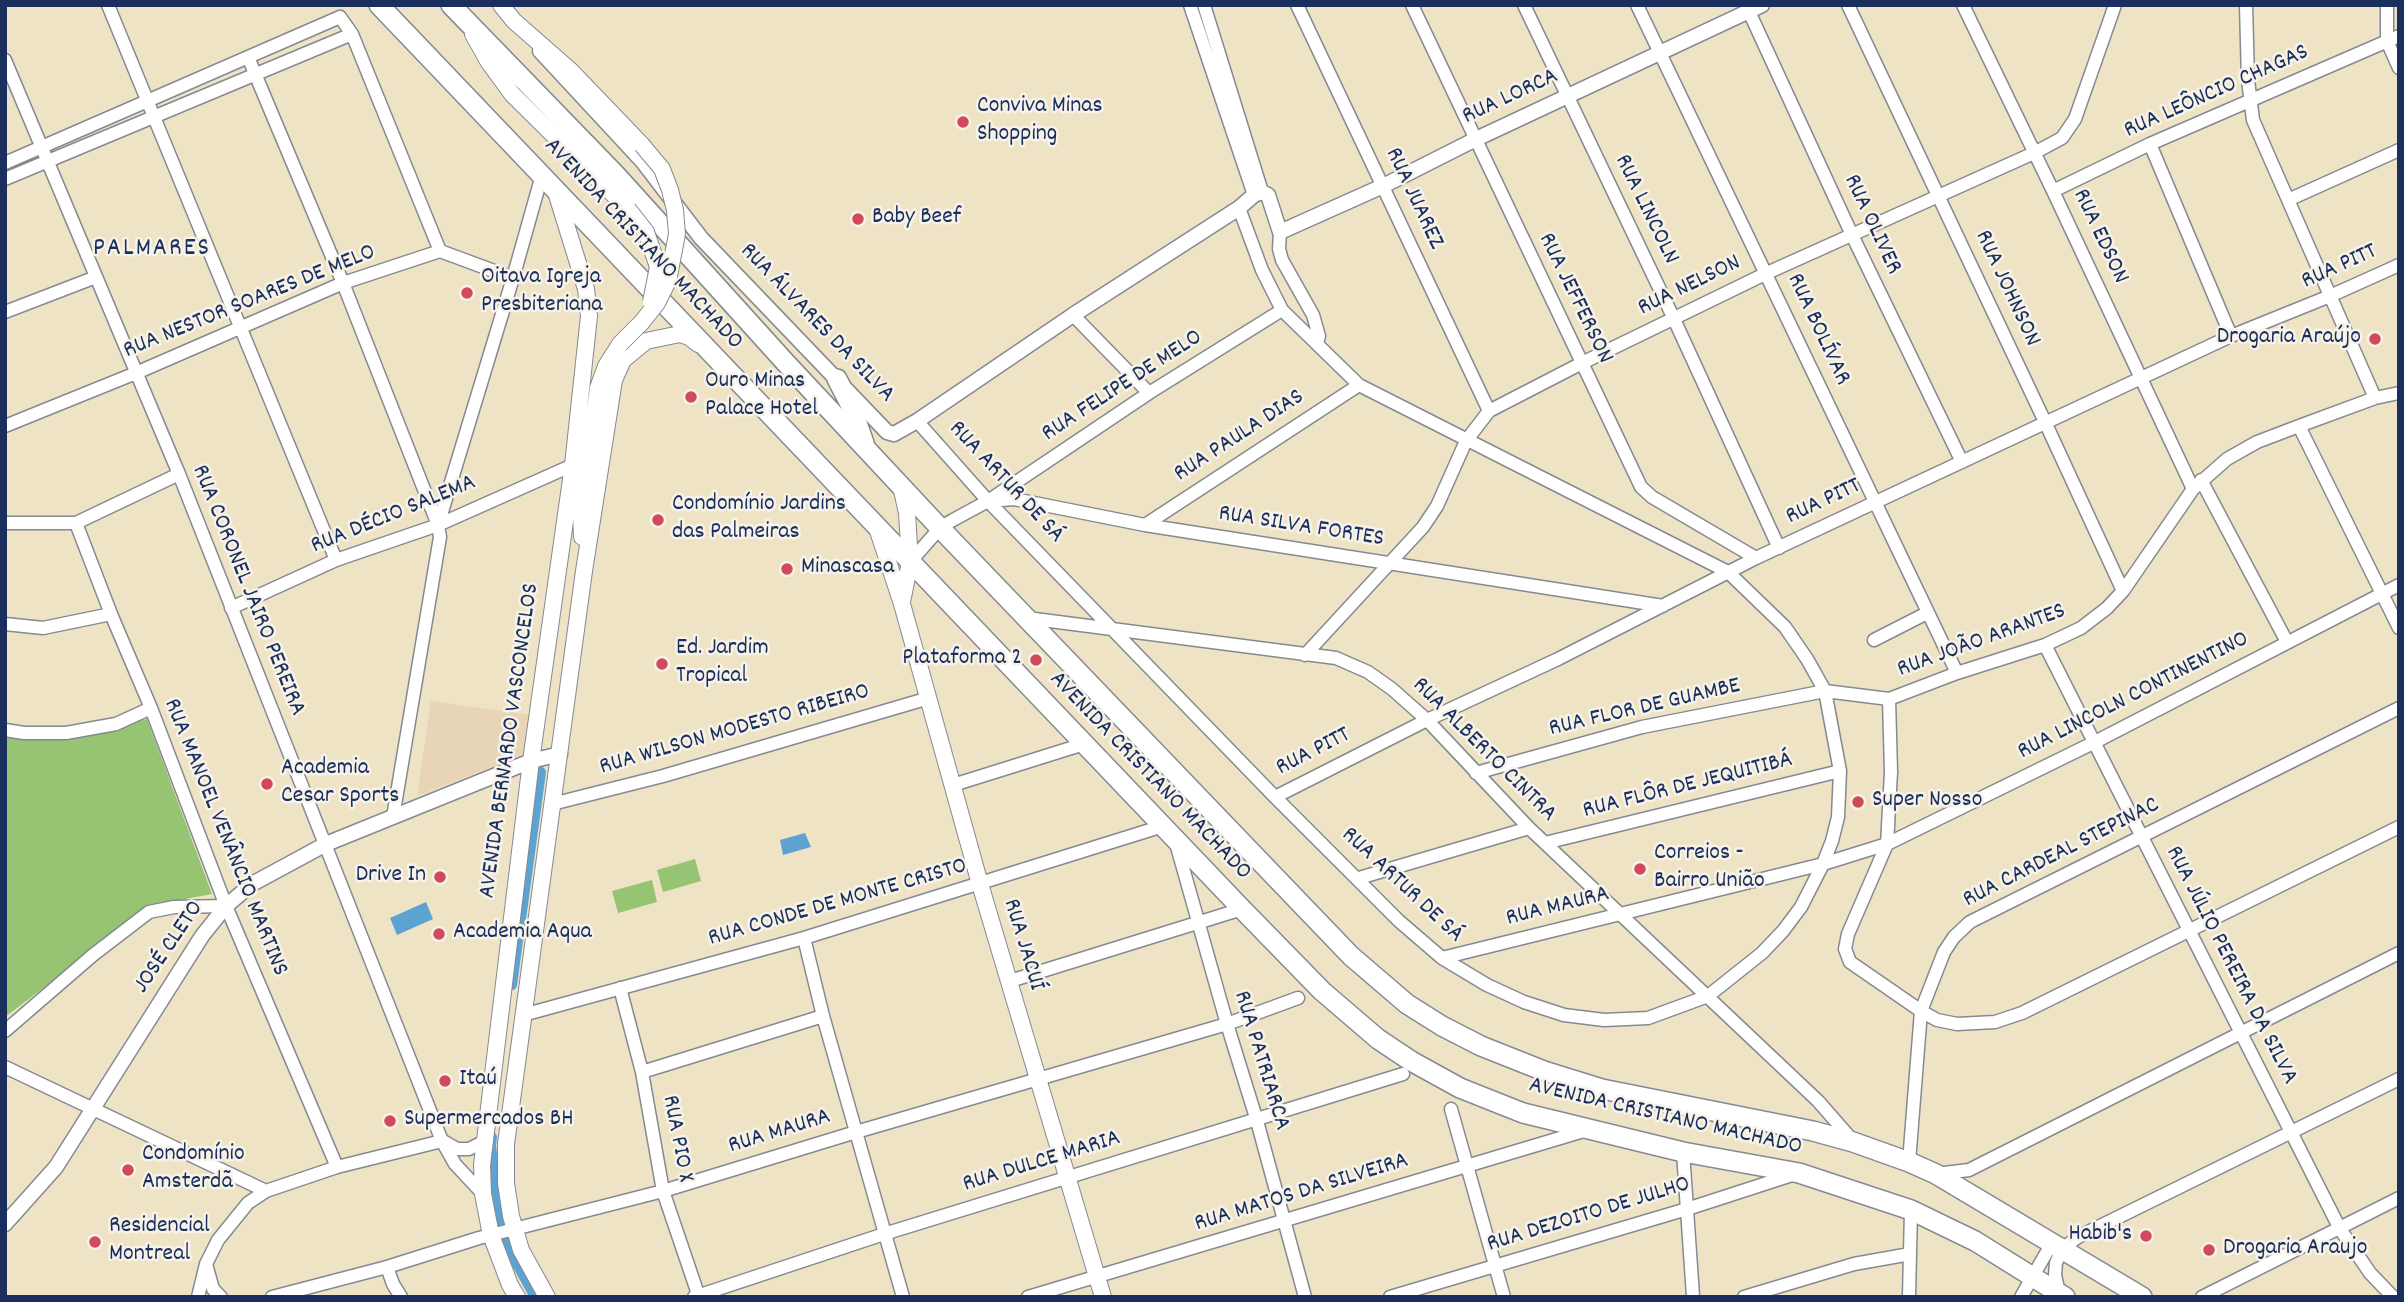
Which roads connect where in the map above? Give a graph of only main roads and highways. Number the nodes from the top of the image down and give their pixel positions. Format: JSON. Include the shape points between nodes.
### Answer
{"nodes":[{"id":1,"x":379,"y":5,"type":"edge"},
{"id":2,"x":501,"y":5,"type":"edge"},
{"id":3,"x":457,"y":11,"type":"edge"},
{"id":4,"x":548,"y":182,"type":"junction"},
{"id":5,"x":620,"y":344,"type":"junction"},
{"id":6,"x":712,"y":354,"type":"junction"},
{"id":7,"x":836,"y":379,"type":"road end"},
{"id":8,"x":867,"y":450,"type":"junction"},
{"id":9,"x":580,"y":462,"type":"junction"},
{"id":10,"x":901,"y":485,"type":"junction"},
{"id":11,"x":877,"y":528,"type":"junction"},
{"id":12,"x":910,"y":562,"type":"junction"},
{"id":13,"x":584,"y":571,"type":"junction"},
{"id":14,"x":902,"y":604,"type":"junction"},
{"id":15,"x":547,"y":637,"type":"junction"},
{"id":16,"x":575,"y":641,"type":"junction"},
{"id":17,"x":2062,"y":1295,"type":"edge"},
{"id":18,"x":517,"y":1297,"type":"edge"},
{"id":19,"x":547,"y":1297,"type":"edge"},
{"id":20,"x":1103,"y":1297,"type":"edge"},
{"id":21,"x":2142,"y":1297,"type":"edge"}],
"edges":[{"from":1,"to":4,"type":"highway","name":"AVENIDA CRISTIANO MACHADO"},
{"from":2,"to":5,"type":"main road","name":"RUA ÁLVARES DA SILVA","bridge":true,"via":[[642,145],[662,169],[670,190],[677,234],[668,281],[657,303]]},
{"from":3,"to":5,"type":"main road","name":"AVENIDA CRISTIANO MACHADO","bridge":true,"via":[[512,94],[646,232],[658,267],[652,301]]},
{"from":3,"to":8,"type":"highway","name":"AVENIDA CRISTIANO MACHADO","via":[[615,174]]},
{"from":4,"to":6,"type":"highway","name":"AVENIDA CRISTIANO MACHADO"},
{"from":4,"to":9,"type":"main road","name":"AVENIDA BERNARDO VASCONCELOS","via":[[586,289],[589,316]]},
{"from":5,"to":9,"type":"main road","via":[[598,388]]},
{"from":6,"to":11,"type":"highway","name":"AVENIDA CRISTIANO MACHADO"},
{"from":6,"to":13,"type":"main road","name":"AVENIDA BERNARDO VASCONCELOS","via":[[680,334],[646,341],[623,360],[614,380]]},
{"from":7,"to":8,"type":"highway"},
{"from":8,"to":10,"type":"highway","name":"AVENIDA CRISTIANO MACHADO"},
{"from":9,"to":13,"type":"main road"},
{"from":9,"to":15,"type":"main road","name":"AVENIDA BERNARDO VASCONCELOS"},
{"from":10,"to":12,"type":"main road","name":"RUA JACUÍ"},
{"from":10,"to":21,"type":"highway","name":"AVENIDA CRISTIANO MACHADO","via":[[1351,956],[1441,1027],[1544,1071],[1602,1089],[1810,1131],[1909,1162]]},
{"from":11,"to":12,"type":"highway","name":"AVENIDA CRISTIANO MACHADO"},
{"from":11,"to":14,"type":"main road","name":"RUA JACUÍ"},
{"from":12,"to":14,"type":"main road","name":"RUA JACUÍ"},
{"from":12,"to":17,"type":"highway","name":"AVENIDA CRISTIANO MACHADO","via":[[1346,1014],[1411,1062],[1523,1113],[1683,1152],[1799,1173],[1911,1210],[1976,1241]]},
{"from":13,"to":16,"type":"main road","name":"AVENIDA BERNARDO VASCONCELOS"},
{"from":14,"to":20,"type":"main road","name":"RUA JACUÍ"},
{"from":15,"to":16,"type":"main road"},
{"from":15,"to":18,"type":"main road","name":"AVENIDA BERNARDO VASCONCELOS","via":[[483,1142],[483,1194],[491,1235]]},
{"from":16,"to":19,"type":"main road","name":"AVENIDA BERNARDO VASCONCELOS","via":[[505,1158],[514,1229]]}]}
